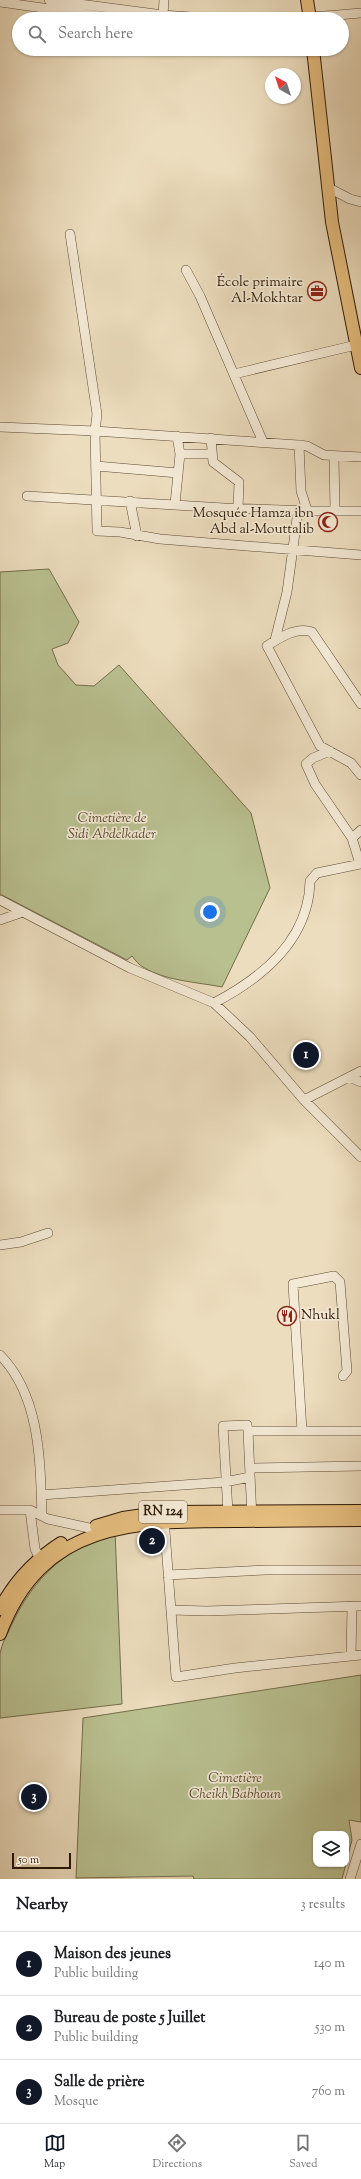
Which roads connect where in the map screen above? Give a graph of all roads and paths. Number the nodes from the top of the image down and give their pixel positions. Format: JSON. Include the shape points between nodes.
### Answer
{"nodes":[{"id":1,"x":49,"y":0,"type":"edge"},
{"id":2,"x":164,"y":0,"type":"edge"},
{"id":3,"x":307,"y":0,"type":"edge"},
{"id":4,"x":0,"y":2,"type":"edge"},
{"id":5,"x":71,"y":12,"type":"edge"},
{"id":6,"x":140,"y":12,"type":"edge"},
{"id":7,"x":163,"y":12,"type":"edge"},
{"id":8,"x":309,"y":12,"type":"edge"},
{"id":9,"x":361,"y":13,"type":"edge"},
{"id":10,"x":349,"y":15,"type":"edge"},
{"id":11,"x":314,"y":56,"type":"edge"},
{"id":12,"x":329,"y":188,"type":"junction"},
{"id":13,"x":361,"y":202,"type":"edge"},
{"id":14,"x":70,"y":234,"type":"dead end"},
{"id":15,"x":186,"y":270,"type":"dead end"},
{"id":16,"x":356,"y":345,"type":"junction"},
{"id":17,"x":361,"y":368,"type":"edge"},
{"id":18,"x":234,"y":374,"type":"junction"},
{"id":19,"x":0,"y":427,"type":"edge"},
{"id":20,"x":95,"y":432,"type":"junction"},
{"id":21,"x":177,"y":436,"type":"junction"},
{"id":22,"x":211,"y":438,"type":"junction"},
{"id":23,"x":263,"y":442,"type":"junction"},
{"id":24,"x":299,"y":445,"type":"junction"},
{"id":25,"x":180,"y":454,"type":"junction"},
{"id":26,"x":212,"y":454,"type":"junction"},
{"id":27,"x":334,"y":456,"type":"junction"},
{"id":28,"x":361,"y":457,"type":"edge"},
{"id":29,"x":96,"y":466,"type":"junction"},
{"id":30,"x":178,"y":473,"type":"junction"},
{"id":31,"x":27,"y":496,"type":"dead end"},
{"id":32,"x":96,"y":499,"type":"junction"},
{"id":33,"x":130,"y":501,"type":"junction"},
{"id":34,"x":175,"y":504,"type":"junction"},
{"id":35,"x":238,"y":509,"type":"junction"},
{"id":36,"x":336,"y":510,"type":"junction"},
{"id":37,"x":302,"y":511,"type":"junction"},
{"id":38,"x":361,"y":511,"type":"edge"},
{"id":39,"x":137,"y":536,"type":"junction"},
{"id":40,"x":293,"y":551,"type":"junction"},
{"id":41,"x":361,"y":555,"type":"edge"},
{"id":42,"x":275,"y":640,"type":"junction"},
{"id":43,"x":361,"y":704,"type":"edge"},
{"id":44,"x":330,"y":751,"type":"junction"},
{"id":45,"x":361,"y":775,"type":"edge"},
{"id":46,"x":361,"y":830,"type":"edge"},
{"id":47,"x":352,"y":838,"type":"junction"},
{"id":48,"x":361,"y":864,"type":"edge"},
{"id":49,"x":0,"y":900,"type":"edge"},
{"id":50,"x":23,"y":912,"type":"junction"},
{"id":51,"x":0,"y":920,"type":"edge"},
{"id":52,"x":214,"y":1003,"type":"junction"},
{"id":53,"x":361,"y":1070,"type":"edge"},
{"id":54,"x":349,"y":1077,"type":"junction"},
{"id":55,"x":361,"y":1082,"type":"edge"},
{"id":56,"x":304,"y":1100,"type":"junction"},
{"id":57,"x":361,"y":1157,"type":"edge"},
{"id":58,"x":48,"y":1233,"type":"dead end"},
{"id":59,"x":0,"y":1245,"type":"edge"},
{"id":60,"x":0,"y":1355,"type":"edge"},
{"id":61,"x":343,"y":1376,"type":"dead end"},
{"id":62,"x":248,"y":1431,"type":"junction"},
{"id":63,"x":302,"y":1431,"type":"junction"},
{"id":64,"x":361,"y":1431,"type":"edge"},
{"id":65,"x":361,"y":1466,"type":"edge"},
{"id":66,"x":250,"y":1473,"type":"junction"},
{"id":67,"x":225,"y":1482,"type":"junction"},
{"id":68,"x":41,"y":1495,"type":"junction"},
{"id":69,"x":0,"y":1510,"type":"edge"},
{"id":70,"x":30,"y":1510,"type":"junction"},
{"id":71,"x":361,"y":1511,"type":"edge"},
{"id":72,"x":228,"y":1512,"type":"junction"},
{"id":73,"x":42,"y":1516,"type":"junction"},
{"id":74,"x":164,"y":1517,"type":"junction"},
{"id":75,"x":252,"y":1517,"type":"junction"},
{"id":76,"x":361,"y":1520,"type":"edge"},
{"id":77,"x":89,"y":1528,"type":"junction"},
{"id":78,"x":41,"y":1563,"type":"junction"},
{"id":79,"x":361,"y":1570,"type":"edge"},
{"id":80,"x":168,"y":1575,"type":"junction"},
{"id":81,"x":356,"y":1606,"type":"edge"},
{"id":82,"x":0,"y":1609,"type":"edge"},
{"id":83,"x":171,"y":1610,"type":"junction"},
{"id":84,"x":0,"y":1634,"type":"edge"},
{"id":85,"x":361,"y":1654,"type":"edge"},
{"id":86,"x":351,"y":1656,"type":"junction"},
{"id":87,"x":361,"y":1844,"type":"edge"},
{"id":88,"x":354,"y":1878,"type":"edge"}],
"edges":[{"from":1,"to":6,"type":"street"},
{"from":2,"to":7,"type":"street"},
{"from":3,"to":8,"type":"main road"},
{"from":4,"to":5,"type":"street"},
{"from":9,"to":10,"type":"street"},
{"from":11,"to":12,"type":"main road"},
{"from":12,"to":13,"type":"street"},
{"from":12,"to":16,"type":"main road","via":[[338,258]]},
{"from":14,"to":20,"type":"street","via":[[97,414]]},
{"from":15,"to":18,"type":"street"},
{"from":16,"to":17,"type":"main road"},
{"from":16,"to":18,"type":"street"},
{"from":18,"to":23,"type":"street"},
{"from":19,"to":20,"type":"street"},
{"from":20,"to":21,"type":"street"},
{"from":20,"to":29,"type":"street"},
{"from":21,"to":22,"type":"street"},
{"from":21,"to":25,"type":"street"},
{"from":22,"to":23,"type":"street"},
{"from":22,"to":26,"type":"street"},
{"from":23,"to":24,"type":"street"},
{"from":24,"to":27,"type":"street"},
{"from":24,"to":37,"type":"street"},
{"from":25,"to":26,"type":"street"},
{"from":25,"to":30,"type":"street"},
{"from":26,"to":35,"type":"street","via":[[213,462],[239,482]]},
{"from":27,"to":28,"type":"street"},
{"from":27,"to":36,"type":"street"},
{"from":29,"to":30,"type":"street"},
{"from":29,"to":32,"type":"street"},
{"from":30,"to":34,"type":"street"},
{"from":31,"to":32,"type":"street"},
{"from":32,"to":33,"type":"street"},
{"from":32,"to":39,"type":"street","via":[[97,531]]},
{"from":33,"to":34,"type":"street"},
{"from":33,"to":39,"type":"street"},
{"from":34,"to":35,"type":"street"},
{"from":35,"to":37,"type":"street"},
{"from":36,"to":37,"type":"street"},
{"from":36,"to":38,"type":"street"},
{"from":37,"to":40,"type":"street"},
{"from":39,"to":40,"type":"street"},
{"from":40,"to":41,"type":"street"},
{"from":40,"to":42,"type":"street","via":[[287,592]]},
{"from":42,"to":43,"type":"street","via":[[283,635],[306,630],[312,632]]},
{"from":42,"to":44,"type":"street","via":[[267,646],[320,746]]},
{"from":44,"to":45,"type":"street","via":[[351,762]]},
{"from":44,"to":47,"type":"street","via":[[306,764],[315,784]]},
{"from":46,"to":47,"type":"street"},
{"from":47,"to":48,"type":"street"},
{"from":48,"to":52,"type":"street","via":[[317,873],[310,881],[310,898],[304,915],[273,964],[240,989]]},
{"from":49,"to":50,"type":"street"},
{"from":50,"to":51,"type":"street"},
{"from":50,"to":52,"type":"street","via":[[130,968]]},
{"from":52,"to":56,"type":"street","via":[[250,1037]]},
{"from":53,"to":54,"type":"street"},
{"from":54,"to":55,"type":"street"},
{"from":54,"to":56,"type":"street"},
{"from":56,"to":57,"type":"street"},
{"from":58,"to":59,"type":"street","via":[[21,1242]]},
{"from":60,"to":68,"type":"street","via":[[18,1380],[31,1412],[38,1451]]},
{"from":61,"to":63,"type":"street","via":[[347,1371],[340,1282],[334,1276],[293,1284]]},
{"from":62,"to":63,"type":"street"},
{"from":62,"to":66,"type":"street"},
{"from":62,"to":67,"type":"street","via":[[247,1425],[224,1426]]},
{"from":63,"to":64,"type":"street"},
{"from":65,"to":66,"type":"street"},
{"from":66,"to":67,"type":"street"},
{"from":66,"to":75,"type":"street"},
{"from":67,"to":68,"type":"street"},
{"from":67,"to":72,"type":"street"},
{"from":68,"to":73,"type":"street"},
{"from":69,"to":70,"type":"street"},
{"from":70,"to":73,"type":"street"},
{"from":70,"to":78,"type":"street","via":[[35,1549]]},
{"from":71,"to":75,"type":"main road","number":"RN 124"},
{"from":72,"to":74,"type":"main road","number":"RN 124"},
{"from":72,"to":75,"type":"main road","number":"RN 124"},
{"from":73,"to":77,"type":"street"},
{"from":74,"to":75,"type":"main road","number":"RN 124"},
{"from":74,"to":77,"type":"main road","number":"RN 124","via":[[123,1518]]},
{"from":74,"to":78,"type":"main road","number":"RN 124","via":[[91,1536]]},
{"from":74,"to":80,"type":"street"},
{"from":75,"to":76,"type":"main road","number":"RN 124"},
{"from":77,"to":78,"type":"main road","number":"RN 124","via":[[67,1539]]},
{"from":78,"to":82,"type":"main road","number":"RN 124","via":[[18,1581]]},
{"from":78,"to":84,"type":"main road","number":"RN 124","via":[[17,1597]]},
{"from":79,"to":80,"type":"street","via":[[266,1570]]},
{"from":80,"to":83,"type":"street"},
{"from":81,"to":83,"type":"street"},
{"from":81,"to":86,"type":"street"},
{"from":83,"to":86,"type":"street","via":[[176,1677]]},
{"from":85,"to":86,"type":"street"},
{"from":87,"to":88,"type":"street"}]}
